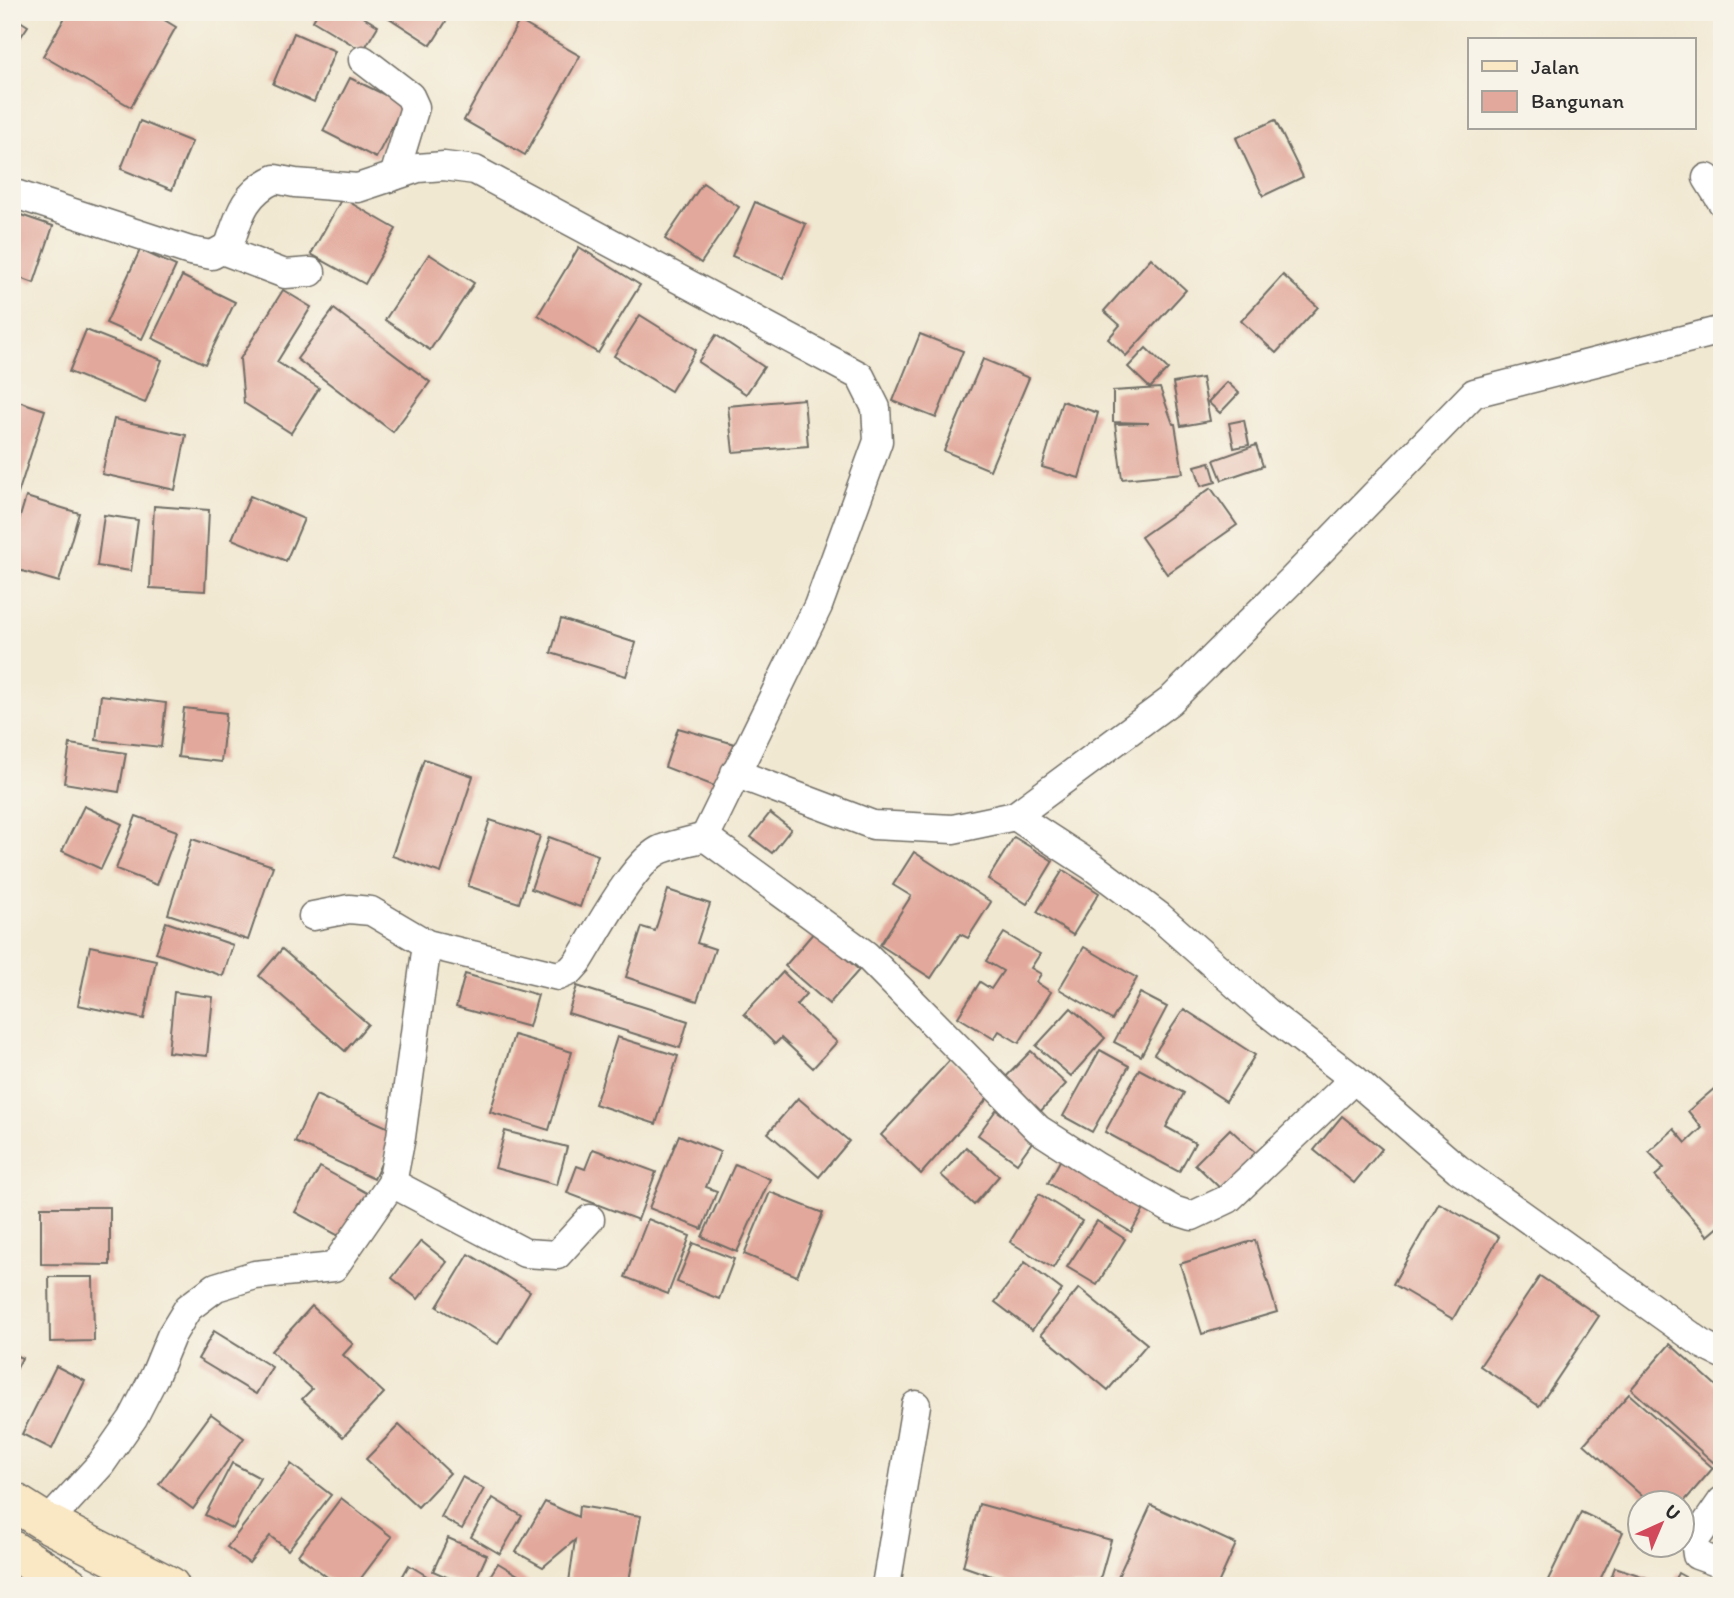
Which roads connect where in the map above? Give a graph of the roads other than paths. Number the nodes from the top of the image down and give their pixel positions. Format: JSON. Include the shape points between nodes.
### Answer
{"nodes":[{"id":1,"x":363,"y":60,"type":"dead end"},
{"id":2,"x":394,"y":177,"type":"junction"},
{"id":3,"x":12,"y":193,"type":"edge"},
{"id":4,"x":222,"y":250,"type":"junction"},
{"id":5,"x":312,"y":272,"type":"dead end"},
{"id":6,"x":1722,"y":330,"type":"edge"},
{"id":7,"x":735,"y":773,"type":"junction"},
{"id":8,"x":1016,"y":816,"type":"junction"},
{"id":9,"x":705,"y":837,"type":"junction"},
{"id":10,"x":313,"y":916,"type":"dead end"},
{"id":11,"x":427,"y":944,"type":"junction"},
{"id":12,"x":1354,"y":1079,"type":"junction"},
{"id":13,"x":392,"y":1183,"type":"junction"},
{"id":14,"x":590,"y":1219,"type":"dead end"},
{"id":15,"x":1722,"y":1354,"type":"edge"},
{"id":16,"x":916,"y":1405,"type":"dead end"},
{"id":17,"x":1722,"y":1501,"type":"edge"},
{"id":18,"x":12,"y":1502,"type":"edge"},
{"id":19,"x":47,"y":1523,"type":"junction"},
{"id":20,"x":12,"y":1550,"type":"edge"},
{"id":21,"x":1722,"y":1564,"type":"edge"},
{"id":22,"x":70,"y":1586,"type":"edge"},
{"id":23,"x":170,"y":1586,"type":"edge"},
{"id":24,"x":886,"y":1586,"type":"edge"}],
"edges":[{"from":1,"to":2,"type":"street","via":[[410,96],[415,107]]},
{"from":2,"to":4,"type":"street","via":[[358,188],[275,179],[241,209],[229,246]]},
{"from":2,"to":7,"type":"street","via":[[444,166],[475,170],[860,376],[876,408],[878,441],[818,606]]},
{"from":3,"to":4,"type":"street","via":[[190,251],[212,255]]},
{"from":4,"to":5,"type":"street","via":[[285,274]]},
{"from":6,"to":8,"type":"street","via":[[1474,393],[1170,701]]},
{"from":7,"to":8,"type":"street","via":[[873,825],[953,829]]},
{"from":7,"to":9,"type":"street"},
{"from":8,"to":12,"type":"street","via":[[1160,917],[1267,1012]]},
{"from":9,"to":11,"type":"street","via":[[661,849],[645,860],[578,962],[558,976]]},
{"from":9,"to":12,"type":"street","via":[[866,955],[1038,1129],[1173,1210],[1192,1216],[1228,1199]]},
{"from":10,"to":11,"type":"street","via":[[349,909],[371,911]]},
{"from":11,"to":13,"type":"street"},
{"from":12,"to":15,"type":"street","via":[[1458,1169]]},
{"from":13,"to":14,"type":"street","via":[[538,1256],[557,1255]]},
{"from":13,"to":19,"type":"street","via":[[334,1267],[256,1275],[216,1287],[187,1308],[133,1418],[101,1464]]},
{"from":16,"to":24,"type":"street"},
{"from":17,"to":21,"type":"street","via":[[1695,1540],[1697,1555]]},
{"from":18,"to":19,"type":"main road"},
{"from":19,"to":23,"type":"main road"},
{"from":20,"to":22,"type":"main road"}]}
